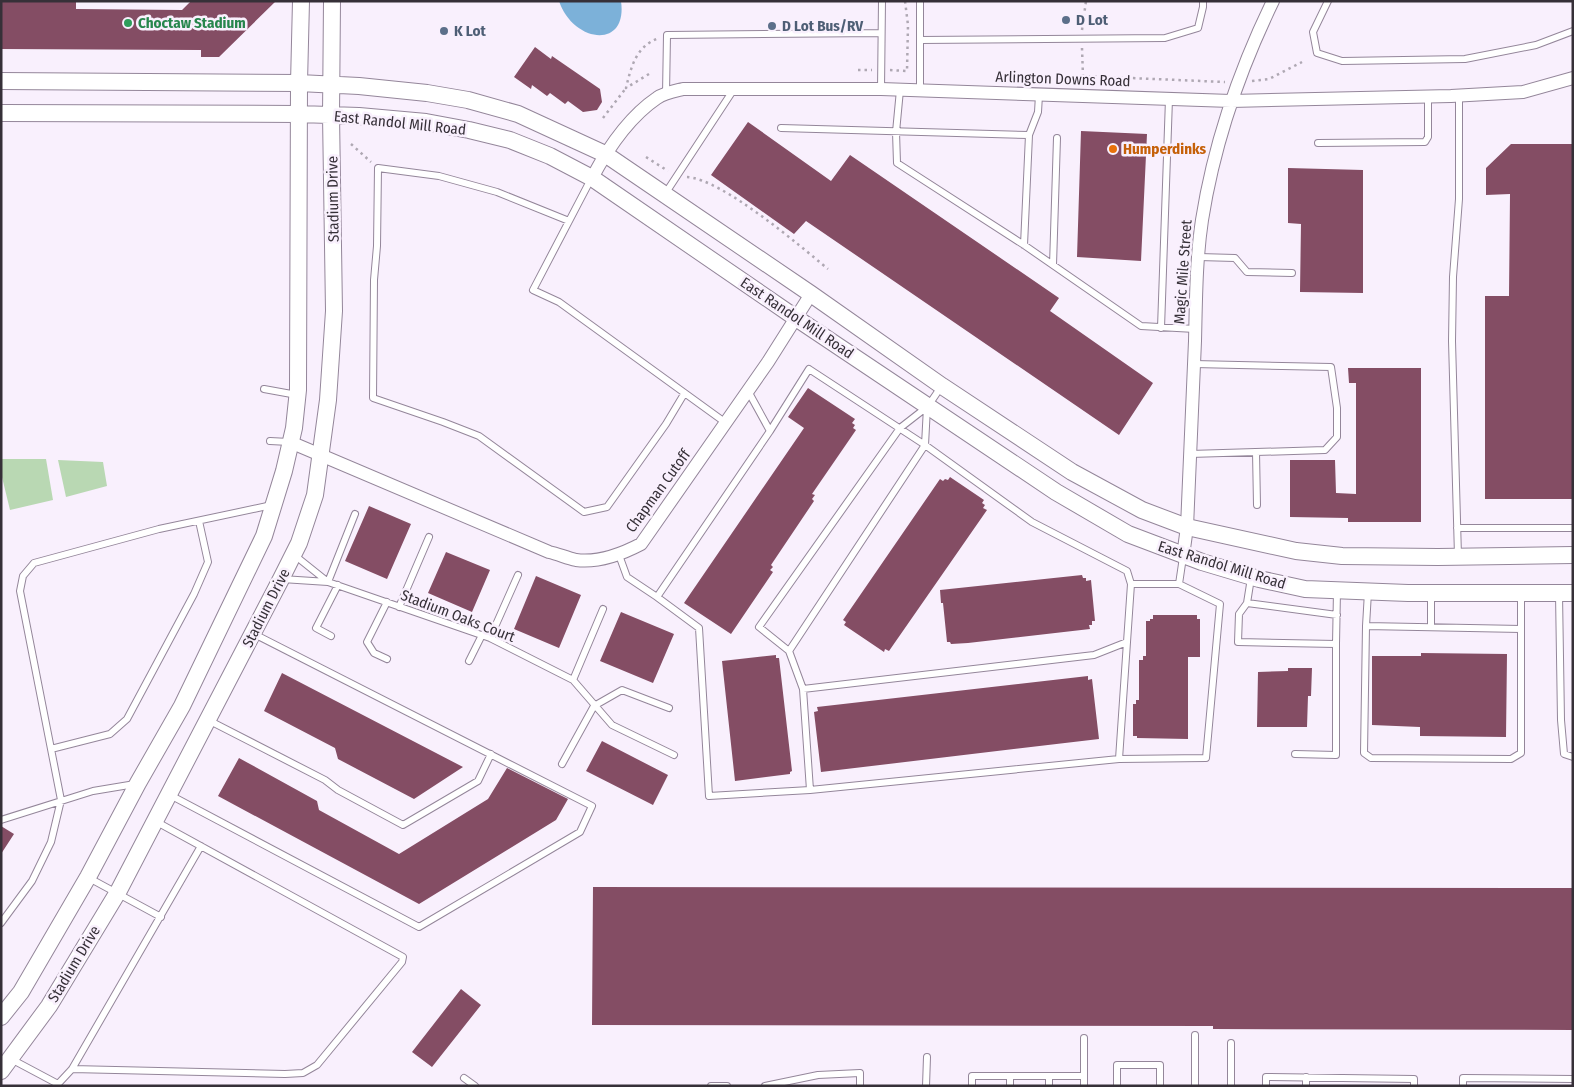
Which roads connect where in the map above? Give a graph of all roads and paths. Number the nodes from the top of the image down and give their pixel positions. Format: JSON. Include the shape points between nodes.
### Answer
{"nodes":[{"id":1,"x":302,"y":1,"type":"edge"},
{"id":2,"x":332,"y":1,"type":"edge"},
{"id":3,"x":882,"y":1,"type":"edge"},
{"id":4,"x":905,"y":1,"type":"edge"},
{"id":5,"x":920,"y":1,"type":"edge"},
{"id":6,"x":1086,"y":1,"type":"edge"},
{"id":7,"x":1203,"y":1,"type":"edge"},
{"id":8,"x":1273,"y":1,"type":"edge"},
{"id":9,"x":1328,"y":1,"type":"edge"},
{"id":10,"x":1573,"y":31,"type":"edge"},
{"id":11,"x":881,"y":33,"type":"junction"},
{"id":12,"x":667,"y":35,"type":"junction"},
{"id":13,"x":1082,"y":38,"type":"junction"},
{"id":14,"x":920,"y":40,"type":"junction"},
{"id":15,"x":1302,"y":62,"type":"dead end"},
{"id":16,"x":907,"y":72,"type":"dead end"},
{"id":17,"x":649,"y":74,"type":"dead end"},
{"id":18,"x":1573,"y":78,"type":"edge"},
{"id":19,"x":1,"y":81,"type":"edge"},
{"id":20,"x":1238,"y":82,"type":"junction"},
{"id":21,"x":299,"y":83,"type":"junction"},
{"id":22,"x":331,"y":85,"type":"junction"},
{"id":23,"x":626,"y":88,"type":"junction"},
{"id":24,"x":735,"y":88,"type":"junction"},
{"id":25,"x":881,"y":90,"type":"junction"},
{"id":26,"x":900,"y":90,"type":"junction"},
{"id":27,"x":920,"y":90,"type":"junction"},
{"id":28,"x":666,"y":94,"type":"junction"},
{"id":29,"x":1039,"y":95,"type":"junction"},
{"id":30,"x":1460,"y":96,"type":"junction"},
{"id":31,"x":1428,"y":97,"type":"junction"},
{"id":32,"x":1169,"y":99,"type":"junction"},
{"id":33,"x":1231,"y":101,"type":"junction"},
{"id":34,"x":1,"y":114,"type":"edge"},
{"id":35,"x":299,"y":114,"type":"junction"},
{"id":36,"x":331,"y":115,"type":"junction"},
{"id":37,"x":603,"y":118,"type":"dead end"},
{"id":38,"x":781,"y":128,"type":"dead end"},
{"id":39,"x":896,"y":132,"type":"junction"},
{"id":40,"x":1029,"y":135,"type":"junction"},
{"id":41,"x":1058,"y":138,"type":"dead end"},
{"id":42,"x":1318,"y":143,"type":"dead end"},
{"id":43,"x":351,"y":144,"type":"dead end"},
{"id":44,"x":605,"y":154,"type":"junction"},
{"id":45,"x":646,"y":157,"type":"dead end"},
{"id":46,"x":378,"y":168,"type":"junction"},
{"id":47,"x":676,"y":176,"type":"junction"},
{"id":48,"x":592,"y":178,"type":"junction"},
{"id":49,"x":664,"y":195,"type":"junction"},
{"id":50,"x":569,"y":221,"type":"junction"},
{"id":51,"x":1024,"y":245,"type":"junction"},
{"id":52,"x":1199,"y":258,"type":"junction"},
{"id":53,"x":1053,"y":265,"type":"junction"},
{"id":54,"x":828,"y":269,"type":"dead end"},
{"id":55,"x":1292,"y":273,"type":"dead end"},
{"id":56,"x":811,"y":294,"type":"junction"},
{"id":57,"x":796,"y":318,"type":"junction"},
{"id":58,"x":1161,"y":328,"type":"junction"},
{"id":59,"x":1195,"y":329,"type":"junction"},
{"id":60,"x":1194,"y":364,"type":"junction"},
{"id":61,"x":942,"y":386,"type":"junction"},
{"id":62,"x":264,"y":389,"type":"dead end"},
{"id":63,"x":748,"y":391,"type":"junction"},
{"id":64,"x":684,"y":394,"type":"junction"},
{"id":65,"x":297,"y":395,"type":"junction"},
{"id":66,"x":927,"y":407,"type":"junction"},
{"id":67,"x":726,"y":423,"type":"junction"},
{"id":68,"x":900,"y":428,"type":"junction"},
{"id":69,"x":770,"y":432,"type":"junction"},
{"id":70,"x":270,"y":441,"type":"dead end"},
{"id":71,"x":290,"y":442,"type":"junction"},
{"id":72,"x":925,"y":445,"type":"junction"},
{"id":73,"x":1256,"y":452,"type":"junction"},
{"id":74,"x":1190,"y":454,"type":"junction"},
{"id":75,"x":321,"y":456,"type":"junction"},
{"id":76,"x":274,"y":505,"type":"junction"},
{"id":77,"x":1257,"y":505,"type":"dead end"},
{"id":78,"x":355,"y":514,"type":"dead end"},
{"id":79,"x":199,"y":521,"type":"junction"},
{"id":80,"x":1187,"y":527,"type":"junction"},
{"id":81,"x":1457,"y":528,"type":"junction"},
{"id":82,"x":1573,"y":528,"type":"edge"},
{"id":83,"x":429,"y":537,"type":"dead end"},
{"id":84,"x":293,"y":554,"type":"junction"},
{"id":85,"x":619,"y":555,"type":"junction"},
{"id":86,"x":1573,"y":555,"type":"edge"},
{"id":87,"x":1184,"y":556,"type":"junction"},
{"id":88,"x":1458,"y":557,"type":"junction"},
{"id":89,"x":518,"y":575,"type":"dead end"},
{"id":90,"x":1251,"y":577,"type":"junction"},
{"id":91,"x":281,"y":579,"type":"junction"},
{"id":92,"x":328,"y":582,"type":"junction"},
{"id":93,"x":1131,"y":584,"type":"junction"},
{"id":94,"x":1179,"y":584,"type":"junction"},
{"id":95,"x":338,"y":585,"type":"junction"},
{"id":96,"x":1337,"y":591,"type":"junction"},
{"id":97,"x":1368,"y":592,"type":"junction"},
{"id":98,"x":1431,"y":593,"type":"junction"},
{"id":99,"x":1521,"y":593,"type":"junction"},
{"id":100,"x":1566,"y":593,"type":"edge"},
{"id":101,"x":658,"y":598,"type":"junction"},
{"id":102,"x":386,"y":602,"type":"junction"},
{"id":103,"x":1247,"y":603,"type":"junction"},
{"id":104,"x":399,"y":607,"type":"junction"},
{"id":105,"x":603,"y":609,"type":"dead end"},
{"id":106,"x":1337,"y":615,"type":"junction"},
{"id":107,"x":1366,"y":626,"type":"junction"},
{"id":108,"x":1431,"y":627,"type":"junction"},
{"id":109,"x":1521,"y":629,"type":"junction"},
{"id":110,"x":254,"y":634,"type":"junction"},
{"id":111,"x":482,"y":635,"type":"junction"},
{"id":112,"x":331,"y":636,"type":"dead end"},
{"id":113,"x":490,"y":638,"type":"junction"},
{"id":114,"x":1127,"y":642,"type":"junction"},
{"id":115,"x":1336,"y":644,"type":"junction"},
{"id":116,"x":789,"y":651,"type":"junction"},
{"id":117,"x":387,"y":659,"type":"dead end"},
{"id":118,"x":469,"y":661,"type":"dead end"},
{"id":119,"x":573,"y":680,"type":"junction"},
{"id":120,"x":803,"y":689,"type":"junction"},
{"id":121,"x":182,"y":706,"type":"junction"},
{"id":122,"x":594,"y":706,"type":"junction"},
{"id":123,"x":669,"y":708,"type":"dead end"},
{"id":124,"x":207,"y":719,"type":"junction"},
{"id":125,"x":52,"y":749,"type":"junction"},
{"id":126,"x":491,"y":754,"type":"junction"},
{"id":127,"x":1295,"y":754,"type":"dead end"},
{"id":128,"x":674,"y":755,"type":"dead end"},
{"id":129,"x":1573,"y":757,"type":"edge"},
{"id":130,"x":1118,"y":759,"type":"junction"},
{"id":131,"x":562,"y":764,"type":"dead end"},
{"id":132,"x":138,"y":784,"type":"junction"},
{"id":133,"x":810,"y":790,"type":"junction"},
{"id":134,"x":168,"y":794,"type":"junction"},
{"id":135,"x":61,"y":800,"type":"junction"},
{"id":136,"x":1,"y":820,"type":"edge"},
{"id":137,"x":154,"y":820,"type":"junction"},
{"id":138,"x":201,"y":846,"type":"junction"},
{"id":139,"x":88,"y":877,"type":"junction"},
{"id":140,"x":118,"y":892,"type":"junction"},
{"id":141,"x":161,"y":917,"type":"junction"},
{"id":142,"x":1,"y":923,"type":"edge"},
{"id":143,"x":1,"y":1017,"type":"edge"},
{"id":144,"x":1195,"y":1035,"type":"dead end"},
{"id":145,"x":1084,"y":1038,"type":"dead end"},
{"id":146,"x":1231,"y":1043,"type":"dead end"},
{"id":147,"x":927,"y":1057,"type":"dead end"},
{"id":148,"x":6,"y":1065,"type":"edge"},
{"id":149,"x":72,"y":1069,"type":"junction"},
{"id":150,"x":1010,"y":1076,"type":"junction"},
{"id":151,"x":1049,"y":1076,"type":"junction"},
{"id":152,"x":1084,"y":1076,"type":"junction"},
{"id":153,"x":1306,"y":1077,"type":"junction"},
{"id":154,"x":1346,"y":1077,"type":"junction"},
{"id":155,"x":464,"y":1078,"type":"dead end"},
{"id":156,"x":1385,"y":1082,"type":"edge"},
{"id":157,"x":1534,"y":1082,"type":"edge"},
{"id":158,"x":1571,"y":1082,"type":"edge"},
{"id":159,"x":789,"y":1083,"type":"edge"},
{"id":160,"x":475,"y":1086,"type":"edge"},
{"id":161,"x":711,"y":1086,"type":"edge"},
{"id":162,"x":727,"y":1086,"type":"edge"},
{"id":163,"x":765,"y":1086,"type":"edge"},
{"id":164,"x":860,"y":1086,"type":"edge"},
{"id":165,"x":926,"y":1086,"type":"edge"},
{"id":166,"x":972,"y":1086,"type":"edge"},
{"id":167,"x":1010,"y":1086,"type":"edge"},
{"id":168,"x":1049,"y":1086,"type":"edge"},
{"id":169,"x":1084,"y":1086,"type":"edge"},
{"id":170,"x":1117,"y":1086,"type":"edge"},
{"id":171,"x":1160,"y":1086,"type":"edge"},
{"id":172,"x":1195,"y":1086,"type":"edge"},
{"id":173,"x":1231,"y":1086,"type":"edge"},
{"id":174,"x":1266,"y":1086,"type":"edge"},
{"id":175,"x":1306,"y":1086,"type":"edge"},
{"id":176,"x":1346,"y":1086,"type":"edge"},
{"id":177,"x":1414,"y":1086,"type":"edge"},
{"id":178,"x":1463,"y":1086,"type":"edge"}],
"edges":[{"from":1,"to":21,"type":"main road","name":"Stadium Drive"},
{"from":2,"to":22,"type":"main road","name":"Stadium Drive"},
{"from":3,"to":11,"type":"lane"},
{"from":4,"to":16,"type":"path"},
{"from":5,"to":14,"type":"lane"},
{"from":6,"to":13,"type":"path"},
{"from":7,"to":13,"type":"lane","via":[[1198,28],[1165,38]]},
{"from":8,"to":20,"type":"street","name":"Magic Mile Street"},
{"from":9,"to":10,"type":"lane","via":[[1313,32],[1317,52],[1342,61],[1465,58],[1536,45]]},
{"from":11,"to":12,"type":"lane"},
{"from":11,"to":25,"type":"lane"},
{"from":12,"to":23,"type":"path","via":[[648,41],[632,63]]},
{"from":12,"to":28,"type":"lane"},
{"from":13,"to":14,"type":"lane"},
{"from":13,"to":20,"type":"path","via":[[1083,76]]},
{"from":14,"to":27,"type":"lane"},
{"from":15,"to":20,"type":"path","via":[[1269,79]]},
{"from":17,"to":23,"type":"path"},
{"from":18,"to":30,"type":"street","name":"Arlington Downs Road","via":[[1523,92]]},
{"from":19,"to":21,"type":"main road","name":"East Randol Mill Road"},
{"from":20,"to":33,"type":"street","name":"Magic Mile Street"},
{"from":21,"to":22,"type":"main road","name":"East Randol Mill Road"},
{"from":21,"to":35,"type":"main road","name":"Stadium Drive"},
{"from":22,"to":36,"type":"main road","name":"Stadium Drive"},
{"from":22,"to":44,"type":"main road","name":"East Randol Mill Road","via":[[468,100],[518,114]]},
{"from":23,"to":37,"type":"path"},
{"from":24,"to":25,"type":"street","name":"Arlington Downs Road"},
{"from":24,"to":28,"type":"street","name":"Arlington Downs Road","via":[[683,88]]},
{"from":24,"to":47,"type":"lane"},
{"from":25,"to":26,"type":"street","name":"Arlington Downs Road"},
{"from":26,"to":27,"type":"street","name":"Arlington Downs Road"},
{"from":26,"to":39,"type":"lane"},
{"from":27,"to":29,"type":"street","name":"Arlington Downs Road"},
{"from":28,"to":44,"type":"street","name":"Arlington Downs Road","via":[[634,118]]},
{"from":29,"to":32,"type":"street","name":"Arlington Downs Road"},
{"from":29,"to":40,"type":"lane","via":[[1038,112]]},
{"from":30,"to":31,"type":"street","name":"Arlington Downs Road"},
{"from":30,"to":81,"type":"lane","via":[[1459,199],[1452,323]]},
{"from":31,"to":33,"type":"street","name":"Arlington Downs Road"},
{"from":31,"to":42,"type":"lane","via":[[1428,136],[1425,142]]},
{"from":32,"to":33,"type":"street","name":"Arlington Downs Road"},
{"from":32,"to":58,"type":"lane"},
{"from":33,"to":52,"type":"street","name":"Magic Mile Street","via":[[1215,156],[1202,222]]},
{"from":34,"to":35,"type":"main road","name":"East Randol Mill Road"},
{"from":35,"to":36,"type":"main road","name":"East Randol Mill Road"},
{"from":35,"to":65,"type":"main road","name":"Stadium Drive"},
{"from":36,"to":48,"type":"main road","name":"East Randol Mill Road","via":[[426,122],[494,136],[550,156]]},
{"from":36,"to":75,"type":"main road","name":"Stadium Drive","via":[[334,311]]},
{"from":38,"to":39,"type":"lane"},
{"from":39,"to":40,"type":"lane"},
{"from":39,"to":51,"type":"lane","via":[[897,163]]},
{"from":40,"to":51,"type":"lane"},
{"from":41,"to":53,"type":"lane"},
{"from":43,"to":46,"type":"path"},
{"from":44,"to":48,"type":"street","name":"Arlington Downs Road"},
{"from":44,"to":49,"type":"main road","name":"East Randol Mill Road"},
{"from":45,"to":47,"type":"path"},
{"from":46,"to":50,"type":"lane","via":[[439,176],[497,192]]},
{"from":46,"to":64,"type":"lane","via":[[374,398],[479,436],[584,512],[606,507]]},
{"from":47,"to":49,"type":"lane"},
{"from":47,"to":54,"type":"path","via":[[694,177],[727,193],[794,240]]},
{"from":48,"to":50,"type":"lane"},
{"from":48,"to":57,"type":"main road","name":"East Randol Mill Road"},
{"from":49,"to":56,"type":"main road","name":"East Randol Mill Road"},
{"from":50,"to":64,"type":"lane","via":[[533,290],[559,302]]},
{"from":51,"to":53,"type":"lane"},
{"from":52,"to":55,"type":"lane","via":[[1235,258],[1248,272]]},
{"from":52,"to":59,"type":"street","name":"Magic Mile Street"},
{"from":53,"to":58,"type":"lane","via":[[1141,326]]},
{"from":56,"to":57,"type":"street","name":"Chapman Cutoff"},
{"from":56,"to":61,"type":"main road","name":"East Randol Mill Road"},
{"from":57,"to":63,"type":"street","name":"Chapman Cutoff"},
{"from":57,"to":66,"type":"main road","name":"East Randol Mill Road"},
{"from":58,"to":59,"type":"lane"},
{"from":59,"to":60,"type":"street","name":"Magic Mile Street"},
{"from":60,"to":73,"type":"lane","via":[[1330,367],[1337,408],[1337,438],[1325,450]]},
{"from":60,"to":74,"type":"street","name":"Magic Mile Street"},
{"from":61,"to":66,"type":"lane"},
{"from":61,"to":80,"type":"main road","name":"East Randol Mill Road","via":[[1072,472],[1142,510]]},
{"from":62,"to":65,"type":"lane"},
{"from":63,"to":67,"type":"street","name":"Chapman Cutoff"},
{"from":63,"to":69,"type":"lane"},
{"from":64,"to":67,"type":"lane"},
{"from":65,"to":71,"type":"main road","name":"Stadium Drive"},
{"from":66,"to":68,"type":"lane"},
{"from":66,"to":72,"type":"lane"},
{"from":66,"to":87,"type":"main road","name":"East Randol Mill Road","via":[[1060,494],[1128,534]]},
{"from":67,"to":85,"type":"street","name":"Chapman Cutoff","via":[[642,544]]},
{"from":68,"to":69,"type":"lane","via":[[809,369]]},
{"from":68,"to":72,"type":"lane"},
{"from":68,"to":116,"type":"lane","via":[[759,627]]},
{"from":69,"to":101,"type":"lane"},
{"from":70,"to":71,"type":"lane"},
{"from":71,"to":75,"type":"street","name":"Chapman Cutoff"},
{"from":71,"to":76,"type":"main road","name":"Stadium Drive"},
{"from":72,"to":93,"type":"lane","via":[[1032,522],[1127,571]]},
{"from":72,"to":116,"type":"lane"},
{"from":73,"to":74,"type":"lane"},
{"from":73,"to":77,"type":"lane"},
{"from":74,"to":80,"type":"street","name":"Magic Mile Street"},
{"from":75,"to":84,"type":"main road","name":"Stadium Drive","via":[[315,495]]},
{"from":75,"to":85,"type":"street","name":"Chapman Cutoff","via":[[549,552],[576,560]]},
{"from":76,"to":79,"type":"lane"},
{"from":76,"to":121,"type":"main road","name":"Stadium Drive","via":[[264,536]]},
{"from":78,"to":92,"type":"lane"},
{"from":79,"to":125,"type":"lane","via":[[208,562],[127,719],[110,734]]},
{"from":79,"to":125,"type":"lane","via":[[34,563],[23,576],[20,592]]},
{"from":80,"to":87,"type":"street","name":"Magic Mile Street"},
{"from":80,"to":88,"type":"main road","name":"East Randol Mill Road","via":[[1296,551],[1342,556]]},
{"from":81,"to":82,"type":"lane"},
{"from":81,"to":88,"type":"lane"},
{"from":83,"to":104,"type":"lane"},
{"from":84,"to":91,"type":"main road","name":"Stadium Drive"},
{"from":84,"to":92,"type":"lane","name":"Stadium Oaks Court"},
{"from":85,"to":101,"type":"lane","via":[[627,577]]},
{"from":86,"to":88,"type":"main road","name":"East Randol Mill Road"},
{"from":87,"to":90,"type":"main road","name":"East Randol Mill Road"},
{"from":87,"to":94,"type":"lane"},
{"from":89,"to":113,"type":"lane"},
{"from":90,"to":96,"type":"main road","name":"East Randol Mill Road","via":[[1305,589]]},
{"from":90,"to":103,"type":"lane"},
{"from":91,"to":92,"type":"lane","name":"Stadium Oaks Court"},
{"from":91,"to":110,"type":"main road","name":"Stadium Drive"},
{"from":92,"to":95,"type":"lane","name":"Stadium Oaks Court"},
{"from":93,"to":94,"type":"lane"},
{"from":93,"to":114,"type":"lane"},
{"from":94,"to":130,"type":"lane","via":[[1220,604],[1206,758]]},
{"from":95,"to":102,"type":"lane","name":"Stadium Oaks Court"},
{"from":95,"to":112,"type":"lane","via":[[316,628]]},
{"from":96,"to":97,"type":"main road","name":"East Randol Mill Road"},
{"from":96,"to":106,"type":"lane"},
{"from":97,"to":98,"type":"main road","name":"East Randol Mill Road"},
{"from":97,"to":107,"type":"lane"},
{"from":98,"to":99,"type":"main road","name":"East Randol Mill Road"},
{"from":98,"to":108,"type":"lane"},
{"from":99,"to":100,"type":"main road","name":"East Randol Mill Road"},
{"from":99,"to":109,"type":"lane"},
{"from":100,"to":129,"type":"lane","via":[[1561,720],[1564,754]]},
{"from":101,"to":133,"type":"lane","via":[[699,628],[709,796]]},
{"from":102,"to":104,"type":"lane","name":"Stadium Oaks Court"},
{"from":102,"to":117,"type":"lane","via":[[367,642],[374,653]]},
{"from":103,"to":106,"type":"lane"},
{"from":103,"to":115,"type":"lane","via":[[1239,614],[1238,642]]},
{"from":104,"to":111,"type":"lane","name":"Stadium Oaks Court"},
{"from":105,"to":119,"type":"lane"},
{"from":106,"to":115,"type":"lane"},
{"from":107,"to":108,"type":"lane"},
{"from":107,"to":109,"type":"lane","via":[[1364,753],[1371,758],[1511,759],[1521,753]]},
{"from":108,"to":109,"type":"lane"},
{"from":110,"to":124,"type":"main road","name":"Stadium Drive"},
{"from":110,"to":126,"type":"lane"},
{"from":111,"to":113,"type":"lane","name":"Stadium Oaks Court"},
{"from":111,"to":118,"type":"lane"},
{"from":113,"to":119,"type":"lane","name":"Stadium Oaks Court"},
{"from":114,"to":120,"type":"lane","via":[[1094,655]]},
{"from":114,"to":130,"type":"lane"},
{"from":115,"to":127,"type":"lane","via":[[1336,755]]},
{"from":116,"to":120,"type":"lane"},
{"from":119,"to":122,"type":"lane","name":"Stadium Oaks Court"},
{"from":120,"to":133,"type":"lane"},
{"from":121,"to":124,"type":"main road"},
{"from":121,"to":132,"type":"main road","name":"Stadium Drive"},
{"from":122,"to":123,"type":"lane","via":[[622,690]]},
{"from":122,"to":128,"type":"lane","name":"Stadium Oaks Court","via":[[612,725]]},
{"from":122,"to":131,"type":"lane"},
{"from":124,"to":126,"type":"lane","via":[[403,825],[478,781]]},
{"from":124,"to":134,"type":"main road","name":"Stadium Drive"},
{"from":125,"to":135,"type":"lane"},
{"from":126,"to":134,"type":"lane","via":[[592,806],[580,832],[418,928]]},
{"from":130,"to":133,"type":"lane"},
{"from":132,"to":135,"type":"lane"},
{"from":132,"to":139,"type":"main road","name":"Stadium Drive"},
{"from":134,"to":137,"type":"main road","name":"Stadium Drive"},
{"from":135,"to":136,"type":"lane"},
{"from":135,"to":142,"type":"lane","via":[[52,842],[32,881]]},
{"from":137,"to":138,"type":"lane"},
{"from":137,"to":140,"type":"main road","name":"Stadium Drive"},
{"from":138,"to":141,"type":"lane"},
{"from":138,"to":149,"type":"lane","via":[[403,958],[402,962],[317,1065],[303,1073]]},
{"from":139,"to":140,"type":"lane"},
{"from":139,"to":143,"type":"main road","name":"Stadium Drive","via":[[21,992]]},
{"from":140,"to":141,"type":"lane"},
{"from":140,"to":148,"type":"main road","name":"Stadium Drive","via":[[48,1006]]},
{"from":141,"to":149,"type":"lane"},
{"from":144,"to":172,"type":"lane"},
{"from":145,"to":152,"type":"lane"},
{"from":146,"to":173,"type":"lane"},
{"from":147,"to":165,"type":"lane"},
{"from":148,"to":149,"type":"lane","via":[[58,1084]]},
{"from":150,"to":151,"type":"lane"},
{"from":150,"to":166,"type":"lane","via":[[972,1076]]},
{"from":150,"to":167,"type":"lane"},
{"from":151,"to":152,"type":"lane"},
{"from":151,"to":168,"type":"lane"},
{"from":152,"to":169,"type":"lane"},
{"from":153,"to":154,"type":"lane"},
{"from":153,"to":174,"type":"lane","via":[[1266,1077]]},
{"from":153,"to":175,"type":"lane"},
{"from":154,"to":156,"type":"lane"},
{"from":154,"to":176,"type":"lane"},
{"from":155,"to":160,"type":"lane"},
{"from":156,"to":177,"type":"lane","via":[[1414,1079]]},
{"from":157,"to":158,"type":"lane"},
{"from":157,"to":178,"type":"lane","via":[[1463,1078]]},
{"from":159,"to":163,"type":"lane"},
{"from":159,"to":164,"type":"lane","via":[[818,1075],[860,1073]]},
{"from":161,"to":162,"type":"lane"},
{"from":170,"to":171,"type":"lane","via":[[1117,1065],[1160,1065]]}]}
